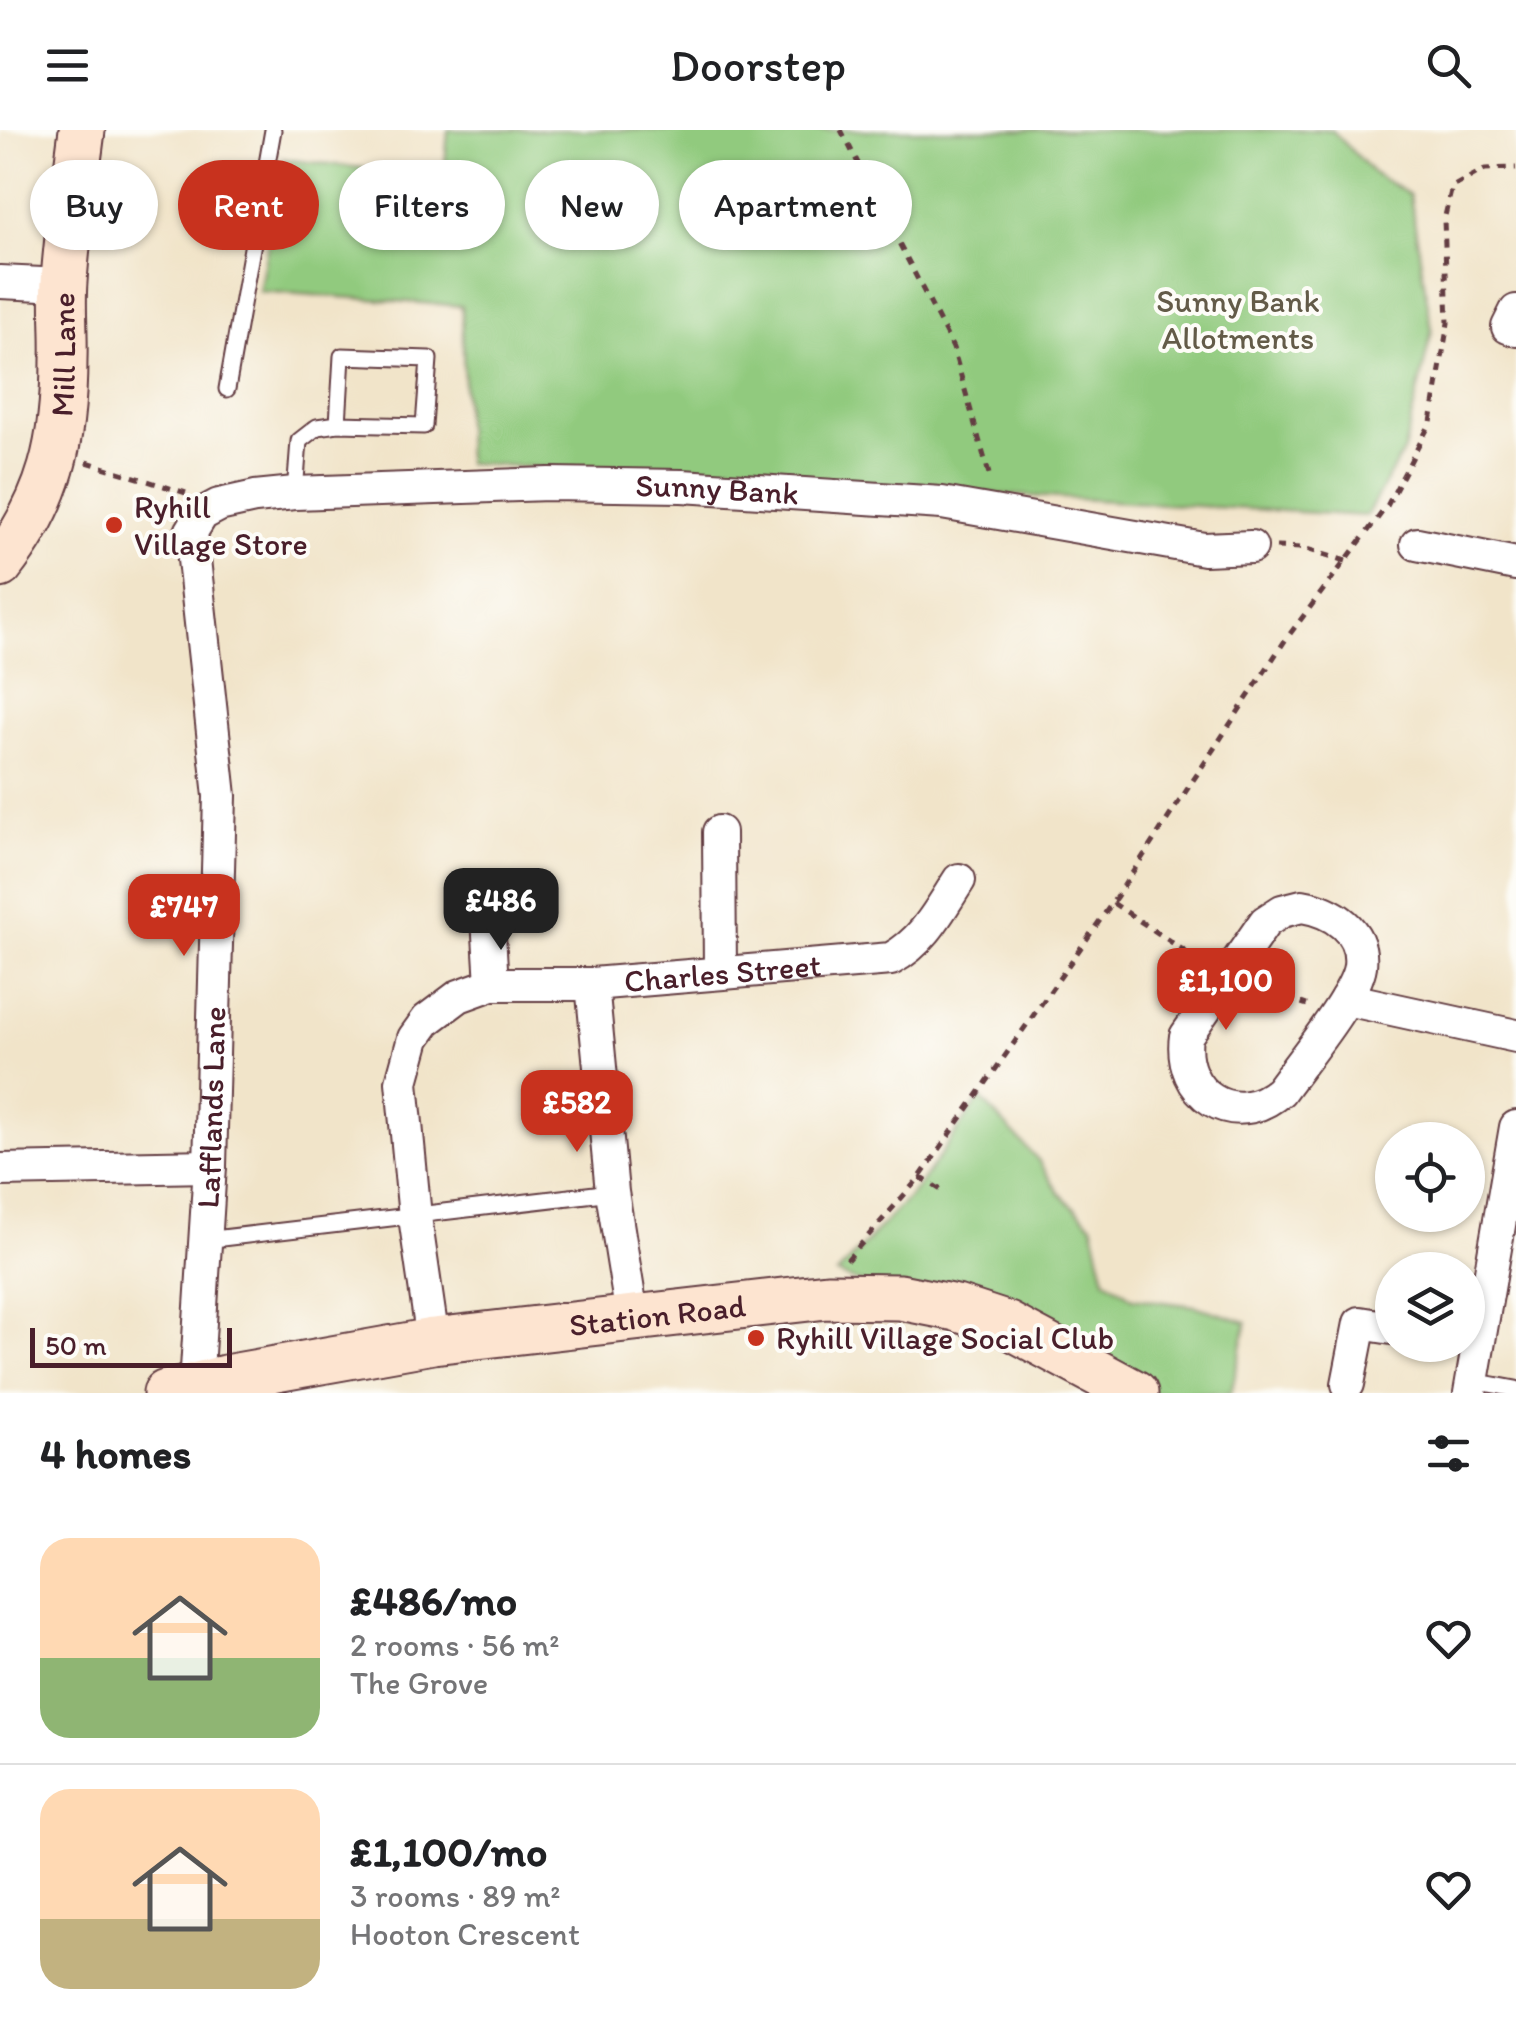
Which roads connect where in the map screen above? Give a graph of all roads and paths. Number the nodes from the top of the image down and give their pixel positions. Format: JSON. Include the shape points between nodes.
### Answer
{"nodes":[{"id":1,"x":82,"y":130,"type":"edge"},
{"id":2,"x":273,"y":130,"type":"edge"},
{"id":3,"x":841,"y":130,"type":"edge"},
{"id":4,"x":1516,"y":168,"type":"edge"},
{"id":5,"x":0,"y":282,"type":"edge"},
{"id":6,"x":64,"y":285,"type":"junction"},
{"id":7,"x":1516,"y":311,"type":"edge"},
{"id":8,"x":1516,"y":330,"type":"edge"},
{"id":9,"x":227,"y":389,"type":"dead end"},
{"id":10,"x":338,"y":424,"type":"junction"},
{"id":11,"x":56,"y":452,"type":"junction"},
{"id":12,"x":166,"y":486,"type":"dead end"},
{"id":13,"x":295,"y":493,"type":"junction"},
{"id":14,"x":1000,"y":513,"type":"junction"},
{"id":15,"x":191,"y":532,"type":"joint"},
{"id":16,"x":1417,"y":544,"type":"dead end"},
{"id":17,"x":1251,"y":547,"type":"joint"},
{"id":18,"x":1346,"y":561,"type":"junction"},
{"id":19,"x":1516,"y":564,"type":"edge"},
{"id":20,"x":0,"y":566,"type":"edge"},
{"id":21,"x":718,"y":832,"type":"dead end"},
{"id":22,"x":959,"y":880,"type":"dead end"},
{"id":23,"x":486,"y":902,"type":"dead end"},
{"id":24,"x":720,"y":971,"type":"junction"},
{"id":25,"x":492,"y":984,"type":"junction"},
{"id":26,"x":592,"y":984,"type":"junction"},
{"id":27,"x":1346,"y":1000,"type":"junction"},
{"id":28,"x":1516,"y":1036,"type":"edge"},
{"id":29,"x":1516,"y":1127,"type":"edge"},
{"id":30,"x":210,"y":1166,"type":"junction"},
{"id":31,"x":0,"y":1170,"type":"edge"},
{"id":32,"x":920,"y":1178,"type":"junction"},
{"id":33,"x":612,"y":1192,"type":"junction"},
{"id":34,"x":946,"y":1192,"type":"dead end"},
{"id":35,"x":415,"y":1217,"type":"junction"},
{"id":36,"x":1507,"y":1230,"type":"edge"},
{"id":37,"x":205,"y":1240,"type":"junction"},
{"id":38,"x":827,"y":1296,"type":"junction"},
{"id":39,"x":1485,"y":1302,"type":"edge"},
{"id":40,"x":632,"y":1316,"type":"junction"},
{"id":41,"x":1375,"y":1325,"type":"edge"},
{"id":42,"x":433,"y":1341,"type":"junction"},
{"id":43,"x":1473,"y":1362,"type":"edge"},
{"id":44,"x":1348,"y":1384,"type":"dead end"},
{"id":45,"x":204,"y":1387,"type":"edge"},
{"id":46,"x":1472,"y":1387,"type":"edge"},
{"id":47,"x":1516,"y":1390,"type":"edge"},
{"id":48,"x":1135,"y":1393,"type":"edge"}],
"edges":[{"from":1,"to":6,"type":"street","name":"Mill Lane"},
{"from":2,"to":9,"type":"lane"},
{"from":3,"to":14,"type":"path","via":[[952,348]]},
{"from":4,"to":18,"type":"path","via":[[1485,169],[1452,186],[1444,220],[1448,323],[1431,422],[1386,506]]},
{"from":5,"to":6,"type":"street"},
{"from":6,"to":11,"type":"street","name":"Mill Lane"},
{"from":7,"to":8,"type":"street","via":[[1508,328]]},
{"from":10,"to":10,"type":"lane","via":[[424,426],[429,359],[342,356]]},
{"from":10,"to":13,"type":"lane","via":[[298,441]]},
{"from":11,"to":12,"type":"path"},
{"from":11,"to":20,"type":"street","name":"Mill Lane","via":[[48,485]]},
{"from":13,"to":14,"type":"street","name":"Sunny Bank","via":[[682,486],[942,502]]},
{"from":13,"to":15,"type":"street","name":"Sunny Bank","via":[[219,505],[202,514]]},
{"from":14,"to":17,"type":"street","name":"Sunny Bank","via":[[1204,549]]},
{"from":15,"to":30,"type":"street","name":"Lafflands Lane","via":[[220,796]]},
{"from":16,"to":19,"type":"street"},
{"from":17,"to":18,"type":"path","via":[[1303,548]]},
{"from":18,"to":32,"type":"path","via":[[1286,639]]},
{"from":21,"to":24,"type":"street"},
{"from":22,"to":24,"type":"street","name":"Charles Street","via":[[925,934],[892,960]]},
{"from":23,"to":25,"type":"street"},
{"from":24,"to":26,"type":"street","name":"Charles Street"},
{"from":25,"to":26,"type":"street","name":"Charles Street"},
{"from":25,"to":35,"type":"street","name":"Charles Street","via":[[460,996],[427,1020],[407,1056],[402,1082]]},
{"from":26,"to":33,"type":"street"},
{"from":27,"to":27,"type":"street","via":[[1268,1102],[1223,1106],[1202,1093],[1187,1071],[1186,1036],[1265,922],[1282,911],[1302,906],[1342,919],[1360,966]]},
{"from":27,"to":28,"type":"street"},
{"from":29,"to":36,"type":"street"},
{"from":30,"to":31,"type":"street"},
{"from":30,"to":37,"type":"street","name":"Lafflands Lane"},
{"from":32,"to":34,"type":"path"},
{"from":32,"to":38,"type":"path","via":[[834,1273]]},
{"from":33,"to":35,"type":"lane"},
{"from":33,"to":40,"type":"street"},
{"from":35,"to":37,"type":"lane"},
{"from":35,"to":42,"type":"street","name":"Charles Street"},
{"from":36,"to":39,"type":"street"},
{"from":37,"to":45,"type":"street","name":"Lafflands Lane"},
{"from":38,"to":40,"type":"street","name":"Station Road"},
{"from":38,"to":48,"type":"street","name":"Station Road","via":[[900,1297],[956,1308],[1008,1325]]},
{"from":40,"to":42,"type":"street","name":"Station Road"},
{"from":41,"to":44,"type":"street","via":[[1360,1323]]},
{"from":42,"to":45,"type":"street","name":"Station Road"},
{"from":43,"to":46,"type":"street"},
{"from":46,"to":47,"type":"lane"}]}
